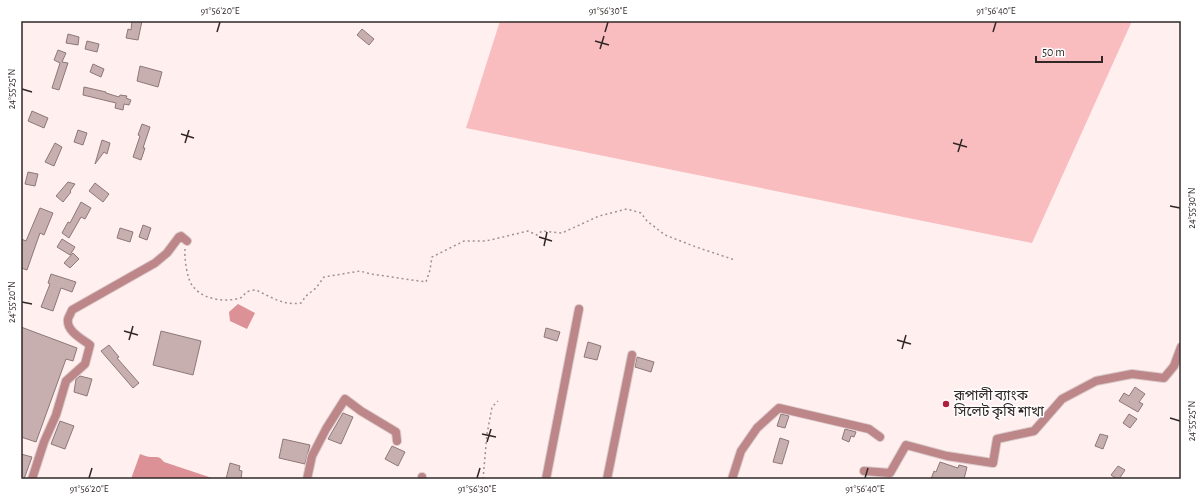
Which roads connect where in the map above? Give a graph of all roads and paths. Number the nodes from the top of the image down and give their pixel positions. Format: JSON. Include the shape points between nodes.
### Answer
{"nodes":[{"id":1,"x":187,"y":241,"type":"joint"},
{"id":2,"x":734,"y":260,"type":"dead end"},
{"id":3,"x":579,"y":309,"type":"dead end"},
{"id":4,"x":1181,"y":346,"type":"edge"},
{"id":5,"x":632,"y":355,"type":"dead end"},
{"id":6,"x":498,"y":401,"type":"dead end"},
{"id":7,"x":880,"y":437,"type":"dead end"},
{"id":8,"x":397,"y":441,"type":"dead end"},
{"id":9,"x":864,"y":471,"type":"dead end"},
{"id":10,"x":32,"y":479,"type":"edge"},
{"id":11,"x":307,"y":479,"type":"edge"},
{"id":12,"x":483,"y":479,"type":"edge"},
{"id":13,"x":546,"y":479,"type":"edge"},
{"id":14,"x":607,"y":479,"type":"edge"},
{"id":15,"x":732,"y":479,"type":"edge"}],
"edges":[{"from":1,"to":2,"type":"path","via":[[185,251],[189,279],[199,293],[214,299],[231,299],[242,298],[247,292],[256,290],[292,305],[301,303],[324,277],[360,271],[426,282],[432,257],[464,242],[486,241],[528,231],[537,235],[542,231],[562,233],[599,216],[627,209],[641,213],[665,235]]},
{"from":1,"to":10,"type":"street","via":[[179,237],[167,253],[155,263],[72,310],[68,319],[69,327],[90,345],[85,364],[66,381],[56,416]]},
{"from":3,"to":13,"type":"street"},
{"from":4,"to":9,"type":"street","via":[[1174,366],[1164,378],[1132,374],[1096,381],[1062,399],[1034,431],[997,439],[993,463],[947,456],[906,444],[890,473]]},
{"from":5,"to":14,"type":"street"},
{"from":6,"to":12,"type":"path","via":[[492,407]]},
{"from":7,"to":15,"type":"street","via":[[869,429],[779,408],[757,428],[741,450]]},
{"from":8,"to":11,"type":"street","via":[[396,432],[361,412],[345,399],[312,456]]}]}
